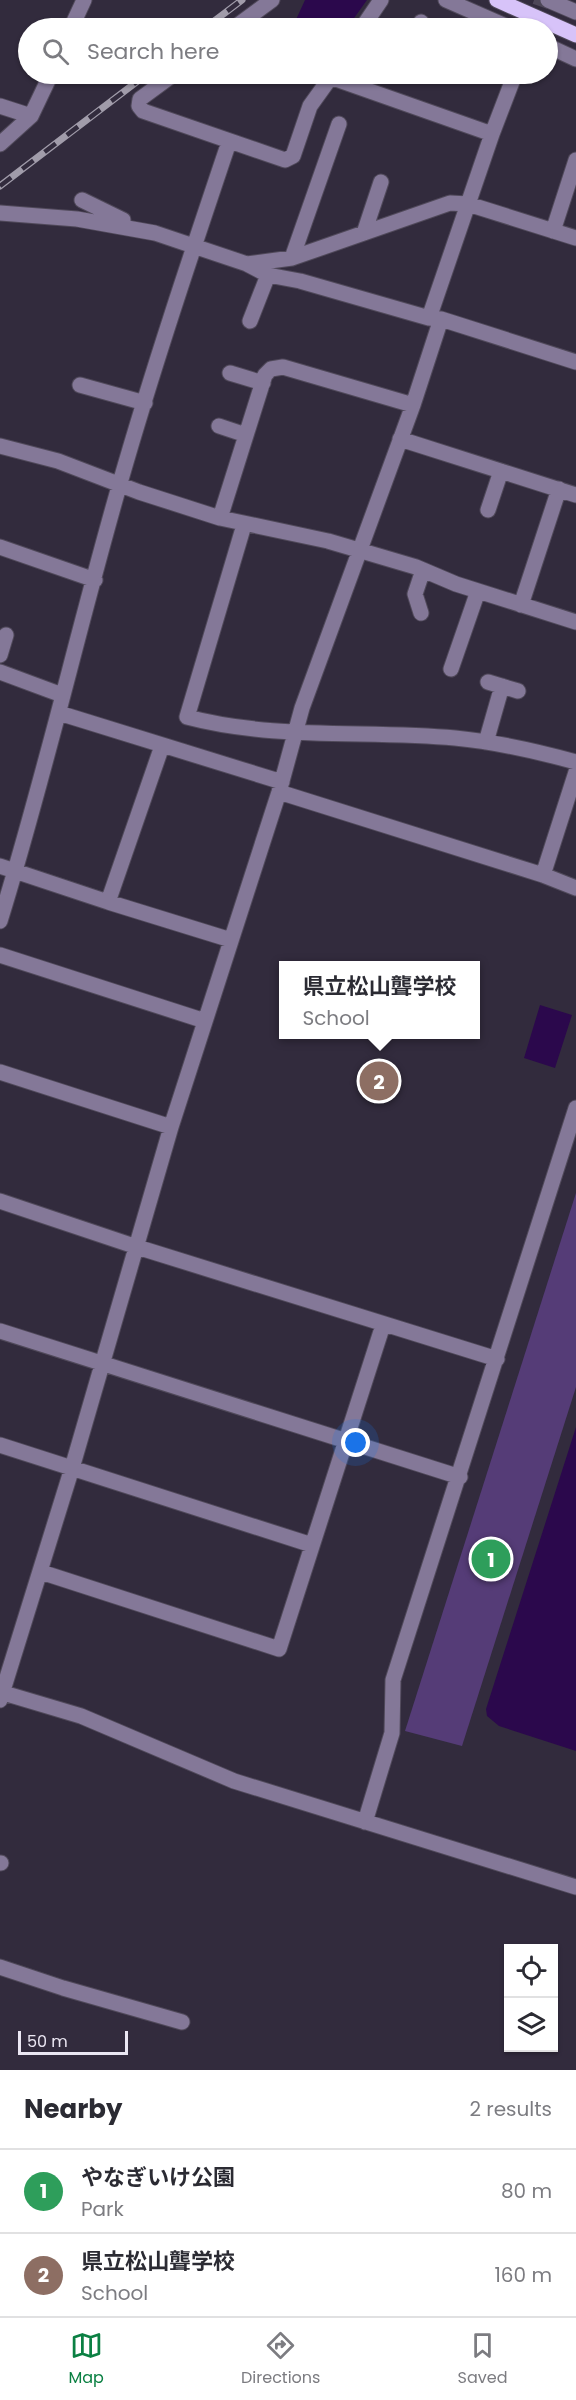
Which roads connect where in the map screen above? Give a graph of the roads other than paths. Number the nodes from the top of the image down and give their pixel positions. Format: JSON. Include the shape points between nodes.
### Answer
{"nodes":[{"id":1,"x":84,"y":0,"type":"edge"},
{"id":2,"x":272,"y":0,"type":"edge"},
{"id":3,"x":381,"y":0,"type":"edge"},
{"id":4,"x":446,"y":0,"type":"edge"},
{"id":5,"x":497,"y":0,"type":"edge"},
{"id":6,"x":549,"y":0,"type":"edge"},
{"id":7,"x":576,"y":12,"type":"edge"},
{"id":8,"x":76,"y":18,"type":"edge"},
{"id":9,"x":248,"y":18,"type":"edge"},
{"id":10,"x":369,"y":18,"type":"edge"},
{"id":11,"x":487,"y":18,"type":"edge"},
{"id":12,"x":537,"y":18,"type":"edge"},
{"id":13,"x":558,"y":28,"type":"edge"},
{"id":14,"x":576,"y":36,"type":"edge"},
{"id":15,"x":558,"y":51,"type":"edge"},
{"id":16,"x":576,"y":59,"type":"edge"},
{"id":17,"x":46,"y":84,"type":"edge"},
{"id":18,"x":160,"y":84,"type":"edge"},
{"id":19,"x":326,"y":84,"type":"edge"},
{"id":20,"x":356,"y":84,"type":"edge"},
{"id":21,"x":511,"y":84,"type":"edge"},
{"id":22,"x":0,"y":106,"type":"edge"},
{"id":23,"x":31,"y":116,"type":"junction"},
{"id":24,"x":339,"y":124,"type":"dead end"},
{"id":25,"x":492,"y":134,"type":"junction"},
{"id":26,"x":230,"y":142,"type":"junction"},
{"id":27,"x":0,"y":144,"type":"edge"},
{"id":28,"x":576,"y":160,"type":"edge"},
{"id":29,"x":381,"y":182,"type":"dead end"},
{"id":30,"x":82,"y":200,"type":"dead end"},
{"id":31,"x":468,"y":204,"type":"junction"},
{"id":32,"x":0,"y":213,"type":"edge"},
{"id":33,"x":123,"y":226,"type":"junction"},
{"id":34,"x":554,"y":231,"type":"junction"},
{"id":35,"x":364,"y":233,"type":"junction"},
{"id":36,"x":576,"y":238,"type":"edge"},
{"id":37,"x":194,"y":246,"type":"junction"},
{"id":38,"x":292,"y":258,"type":"junction"},
{"id":39,"x":247,"y":264,"type":"junction"},
{"id":40,"x":268,"y":275,"type":"junction"},
{"id":41,"x":435,"y":319,"type":"junction"},
{"id":42,"x":250,"y":321,"type":"dead end"},
{"id":43,"x":576,"y":362,"type":"edge"},
{"id":44,"x":230,"y":373,"type":"dead end"},
{"id":45,"x":263,"y":383,"type":"junction"},
{"id":46,"x":80,"y":385,"type":"dead end"},
{"id":47,"x":145,"y":403,"type":"junction"},
{"id":48,"x":413,"y":405,"type":"junction"},
{"id":49,"x":219,"y":426,"type":"dead end"},
{"id":50,"x":246,"y":435,"type":"junction"},
{"id":51,"x":400,"y":439,"type":"junction"},
{"id":52,"x":0,"y":446,"type":"edge"},
{"id":53,"x":501,"y":471,"type":"junction"},
{"id":54,"x":120,"y":483,"type":"junction"},
{"id":55,"x":559,"y":489,"type":"junction"},
{"id":56,"x":576,"y":495,"type":"edge"},
{"id":57,"x":488,"y":510,"type":"dead end"},
{"id":58,"x":220,"y":518,"type":"junction"},
{"id":59,"x":244,"y":525,"type":"junction"},
{"id":60,"x":0,"y":547,"type":"edge"},
{"id":61,"x":359,"y":550,"type":"junction"},
{"id":62,"x":423,"y":570,"type":"junction"},
{"id":63,"x":95,"y":580,"type":"junction"},
{"id":64,"x":478,"y":591,"type":"junction"},
{"id":65,"x":521,"y":604,"type":"junction"},
{"id":66,"x":421,"y":613,"type":"dead end"},
{"id":67,"x":576,"y":622,"type":"edge"},
{"id":68,"x":6,"y":636,"type":"dead end"},
{"id":69,"x":0,"y":655,"type":"edge"},
{"id":70,"x":451,"y":669,"type":"dead end"},
{"id":71,"x":0,"y":672,"type":"edge"},
{"id":72,"x":518,"y":691,"type":"dead end"},
{"id":73,"x":62,"y":694,"type":"junction"},
{"id":74,"x":59,"y":712,"type":"junction"},
{"id":75,"x":296,"y":732,"type":"junction"},
{"id":76,"x":486,"y":742,"type":"junction"},
{"id":77,"x":162,"y":746,"type":"junction"},
{"id":78,"x":576,"y":762,"type":"edge"},
{"id":79,"x":576,"y":772,"type":"edge"},
{"id":80,"x":281,"y":787,"type":"junction"},
{"id":81,"x":0,"y":866,"type":"edge"},
{"id":82,"x":15,"y":872,"type":"junction"},
{"id":83,"x":543,"y":875,"type":"junction"},
{"id":84,"x":576,"y":888,"type":"edge"},
{"id":85,"x":108,"y":902,"type":"junction"},
{"id":86,"x":0,"y":921,"type":"edge"},
{"id":87,"x":231,"y":940,"type":"junction"},
{"id":88,"x":0,"y":955,"type":"edge"},
{"id":89,"x":205,"y":1021,"type":"junction"},
{"id":90,"x":0,"y":1072,"type":"edge"},
{"id":91,"x":575,"y":1117,"type":"edge"},
{"id":92,"x":171,"y":1127,"type":"junction"},
{"id":93,"x":0,"y":1201,"type":"edge"},
{"id":94,"x":137,"y":1247,"type":"junction"},
{"id":95,"x":383,"y":1324,"type":"junction"},
{"id":96,"x":0,"y":1331,"type":"edge"},
{"id":97,"x":497,"y":1359,"type":"junction"},
{"id":98,"x":103,"y":1364,"type":"junction"},
{"id":99,"x":346,"y":1441,"type":"junction"},
{"id":100,"x":0,"y":1445,"type":"edge"},
{"id":101,"x":72,"y":1468,"type":"junction"},
{"id":102,"x":460,"y":1477,"type":"junction"},
{"id":103,"x":312,"y":1545,"type":"junction"},
{"id":104,"x":41,"y":1572,"type":"junction"},
{"id":105,"x":1,"y":1695,"type":"edge"},
{"id":106,"x":365,"y":1822,"type":"junction"},
{"id":107,"x":576,"y":1887,"type":"edge"},
{"id":108,"x":0,"y":1967,"type":"edge"},
{"id":109,"x":182,"y":2022,"type":"dead end"}],
"edges":[{"from":1,"to":8,"type":"street"},
{"from":2,"to":9,"type":"street"},
{"from":3,"to":10,"type":"street"},
{"from":4,"to":11,"type":"street"},
{"from":5,"to":12,"type":"main road"},
{"from":6,"to":7,"type":"street"},
{"from":13,"to":14,"type":"main road"},
{"from":15,"to":16,"type":"street"},
{"from":17,"to":23,"type":"street"},
{"from":18,"to":26,"type":"street","via":[[140,99],[143,111]]},
{"from":19,"to":26,"type":"street","via":[[310,106],[293,156],[285,160]]},
{"from":20,"to":25,"type":"street"},
{"from":21,"to":25,"type":"street"},
{"from":22,"to":23,"type":"street"},
{"from":23,"to":27,"type":"street"},
{"from":24,"to":38,"type":"street"},
{"from":25,"to":31,"type":"street"},
{"from":26,"to":37,"type":"street"},
{"from":28,"to":34,"type":"street"},
{"from":29,"to":35,"type":"street"},
{"from":30,"to":33,"type":"street","via":[[123,220]]},
{"from":31,"to":34,"type":"street"},
{"from":31,"to":35,"type":"street","via":[[450,203]]},
{"from":31,"to":41,"type":"street"},
{"from":32,"to":33,"type":"street"},
{"from":33,"to":37,"type":"street"},
{"from":34,"to":36,"type":"street"},
{"from":35,"to":38,"type":"street"},
{"from":37,"to":39,"type":"street"},
{"from":37,"to":47,"type":"street"},
{"from":38,"to":39,"type":"street"},
{"from":39,"to":40,"type":"street"},
{"from":40,"to":41,"type":"street"},
{"from":40,"to":42,"type":"street"},
{"from":41,"to":43,"type":"street"},
{"from":41,"to":48,"type":"street"},
{"from":44,"to":45,"type":"street"},
{"from":45,"to":48,"type":"street","via":[[271,369],[283,367]]},
{"from":45,"to":50,"type":"street"},
{"from":46,"to":47,"type":"street"},
{"from":47,"to":54,"type":"street"},
{"from":48,"to":51,"type":"street"},
{"from":49,"to":50,"type":"street"},
{"from":50,"to":58,"type":"street"},
{"from":51,"to":53,"type":"street"},
{"from":51,"to":61,"type":"street"},
{"from":52,"to":54,"type":"street","via":[[58,460]]},
{"from":53,"to":55,"type":"street"},
{"from":53,"to":57,"type":"street"},
{"from":54,"to":58,"type":"street"},
{"from":54,"to":63,"type":"street"},
{"from":55,"to":56,"type":"street"},
{"from":55,"to":65,"type":"street"},
{"from":58,"to":59,"type":"street"},
{"from":59,"to":61,"type":"street"},
{"from":59,"to":75,"type":"street","via":[[187,717]]},
{"from":60,"to":63,"type":"street"},
{"from":61,"to":62,"type":"street"},
{"from":61,"to":75,"type":"street"},
{"from":62,"to":64,"type":"street"},
{"from":62,"to":66,"type":"street","via":[[415,594]]},
{"from":63,"to":73,"type":"street"},
{"from":64,"to":65,"type":"street"},
{"from":64,"to":70,"type":"street"},
{"from":65,"to":67,"type":"street"},
{"from":68,"to":69,"type":"street"},
{"from":71,"to":73,"type":"street"},
{"from":72,"to":76,"type":"street","via":[[495,684]]},
{"from":73,"to":74,"type":"street"},
{"from":74,"to":77,"type":"street"},
{"from":74,"to":82,"type":"street"},
{"from":75,"to":76,"type":"street"},
{"from":75,"to":80,"type":"street"},
{"from":76,"to":78,"type":"street"},
{"from":77,"to":80,"type":"street"},
{"from":77,"to":85,"type":"street"},
{"from":79,"to":83,"type":"street"},
{"from":80,"to":83,"type":"street"},
{"from":80,"to":87,"type":"street"},
{"from":81,"to":82,"type":"street"},
{"from":82,"to":85,"type":"street"},
{"from":82,"to":86,"type":"street"},
{"from":83,"to":84,"type":"street"},
{"from":85,"to":87,"type":"street"},
{"from":87,"to":89,"type":"street"},
{"from":88,"to":89,"type":"street"},
{"from":89,"to":92,"type":"street"},
{"from":90,"to":92,"type":"street"},
{"from":91,"to":97,"type":"street"},
{"from":92,"to":94,"type":"street"},
{"from":93,"to":94,"type":"street"},
{"from":94,"to":95,"type":"street"},
{"from":94,"to":98,"type":"street"},
{"from":95,"to":97,"type":"street"},
{"from":95,"to":99,"type":"street"},
{"from":96,"to":98,"type":"street"},
{"from":97,"to":102,"type":"street"},
{"from":98,"to":99,"type":"street"},
{"from":98,"to":101,"type":"street"},
{"from":99,"to":102,"type":"street"},
{"from":99,"to":103,"type":"street"},
{"from":100,"to":101,"type":"street"},
{"from":101,"to":103,"type":"street"},
{"from":101,"to":104,"type":"street"},
{"from":102,"to":106,"type":"street","via":[[393,1680],[392,1733]]},
{"from":103,"to":104,"type":"street","via":[[279,1649]]},
{"from":104,"to":105,"type":"street"},
{"from":105,"to":106,"type":"street","via":[[81,1716],[234,1781]]},
{"from":106,"to":107,"type":"street"},
{"from":108,"to":109,"type":"street"}]}
